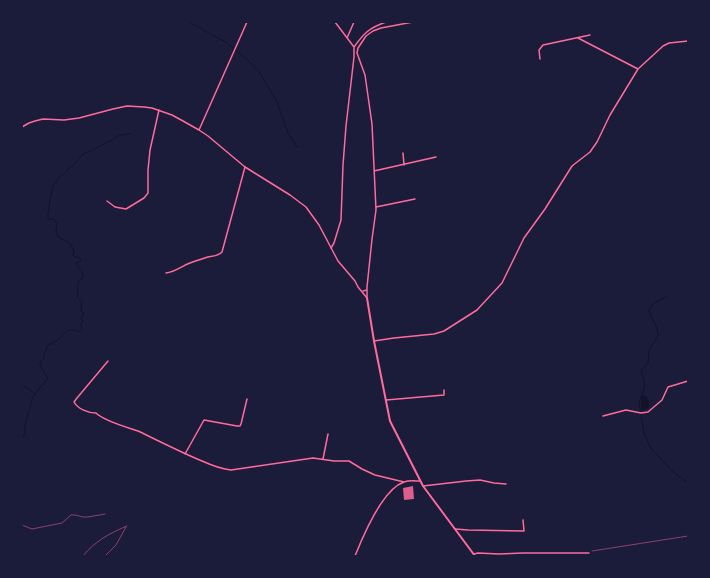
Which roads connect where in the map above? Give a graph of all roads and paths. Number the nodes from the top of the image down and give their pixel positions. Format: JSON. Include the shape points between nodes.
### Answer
{"nodes":[{"id":1,"x":247,"y":22,"type":"edge"},
{"id":2,"x":335,"y":22,"type":"edge"},
{"id":3,"x":354,"y":22,"type":"edge"},
{"id":4,"x":386,"y":22,"type":"edge"},
{"id":5,"x":413,"y":22,"type":"edge"},
{"id":6,"x":590,"y":35,"type":"dead end"},
{"id":7,"x":347,"y":38,"type":"junction"},
{"id":8,"x":578,"y":38,"type":"junction"},
{"id":9,"x":688,"y":41,"type":"edge"},
{"id":10,"x":354,"y":47,"type":"junction"},
{"id":11,"x":540,"y":59,"type":"dead end"},
{"id":12,"x":638,"y":70,"type":"junction"},
{"id":13,"x":159,"y":110,"type":"junction"},
{"id":14,"x":22,"y":127,"type":"edge"},
{"id":15,"x":199,"y":130,"type":"junction"},
{"id":16,"x":403,"y":152,"type":"dead end"},
{"id":17,"x":436,"y":157,"type":"dead end"},
{"id":18,"x":404,"y":165,"type":"junction"},
{"id":19,"x":245,"y":167,"type":"junction"},
{"id":20,"x":374,"y":171,"type":"junction"},
{"id":21,"x":415,"y":199,"type":"dead end"},
{"id":22,"x":107,"y":201,"type":"dead end"},
{"id":23,"x":376,"y":207,"type":"junction"},
{"id":24,"x":331,"y":248,"type":"junction"},
{"id":25,"x":166,"y":272,"type":"dead end"},
{"id":26,"x":367,"y":290,"type":"junction"},
{"id":27,"x":363,"y":291,"type":"junction"},
{"id":28,"x":367,"y":298,"type":"junction"},
{"id":29,"x":374,"y":341,"type":"junction"},
{"id":30,"x":108,"y":361,"type":"dead end"},
{"id":31,"x":688,"y":381,"type":"edge"},
{"id":32,"x":444,"y":390,"type":"dead end"},
{"id":33,"x":247,"y":399,"type":"dead end"},
{"id":34,"x":386,"y":400,"type":"junction"},
{"id":35,"x":603,"y":416,"type":"dead end"},
{"id":36,"x":328,"y":434,"type":"dead end"},
{"id":37,"x":185,"y":454,"type":"junction"},
{"id":38,"x":323,"y":460,"type":"junction"},
{"id":39,"x":420,"y":481,"type":"junction"},
{"id":40,"x":404,"y":482,"type":"junction"},
{"id":41,"x":506,"y":484,"type":"dead end"},
{"id":42,"x":423,"y":486,"type":"junction"},
{"id":43,"x":105,"y":514,"type":"dead end"},
{"id":44,"x":523,"y":520,"type":"dead end"},
{"id":45,"x":22,"y":525,"type":"edge"},
{"id":46,"x":455,"y":529,"type":"junction"},
{"id":47,"x":688,"y":536,"type":"edge"},
{"id":48,"x":589,"y":553,"type":"joint"},
{"id":49,"x":474,"y":555,"type":"edge"},
{"id":50,"x":84,"y":556,"type":"edge"},
{"id":51,"x":105,"y":556,"type":"edge"},
{"id":52,"x":355,"y":556,"type":"edge"}],
"edges":[{"from":1,"to":15,"type":"street"},
{"from":2,"to":7,"type":"street"},
{"from":3,"to":7,"type":"street"},
{"from":4,"to":10,"type":"street","via":[[370,29]]},
{"from":5,"to":20,"type":"street","via":[[373,31],[358,48],[372,124]]},
{"from":6,"to":8,"type":"street"},
{"from":7,"to":10,"type":"street"},
{"from":8,"to":11,"type":"street","via":[[543,45],[539,50]]},
{"from":8,"to":12,"type":"street"},
{"from":9,"to":12,"type":"street","via":[[663,46]]},
{"from":10,"to":24,"type":"street","via":[[343,165],[341,220]]},
{"from":12,"to":29,"type":"street","via":[[610,115],[597,142],[590,152],[572,166],[524,238],[502,283],[477,310],[444,331]]},
{"from":13,"to":14,"type":"street","via":[[127,106],[79,118],[39,120]]},
{"from":13,"to":15,"type":"street"},
{"from":13,"to":22,"type":"street","via":[[150,150],[148,193],[126,209],[115,207]]},
{"from":15,"to":19,"type":"street"},
{"from":16,"to":18,"type":"street"},
{"from":17,"to":18,"type":"street"},
{"from":18,"to":20,"type":"street"},
{"from":19,"to":24,"type":"street","via":[[306,207]]},
{"from":19,"to":25,"type":"street","via":[[222,252],[217,256]]},
{"from":20,"to":23,"type":"street"},
{"from":21,"to":23,"type":"street"},
{"from":23,"to":26,"type":"street"},
{"from":24,"to":27,"type":"street","via":[[338,261]]},
{"from":26,"to":27,"type":"street"},
{"from":26,"to":28,"type":"street"},
{"from":27,"to":28,"type":"street"},
{"from":28,"to":29,"type":"main road"},
{"from":29,"to":34,"type":"main road"},
{"from":30,"to":37,"type":"street","via":[[75,400],[75,405]]},
{"from":31,"to":35,"type":"street","via":[[668,388],[662,400],[648,412],[626,410]]},
{"from":32,"to":34,"type":"street","via":[[444,395]]},
{"from":33,"to":37,"type":"street","via":[[240,426],[204,420]]},
{"from":34,"to":39,"type":"main road","via":[[390,421]]},
{"from":36,"to":38,"type":"street"},
{"from":37,"to":38,"type":"street","via":[[223,470],[313,458]]},
{"from":38,"to":40,"type":"street","via":[[349,461],[375,475]]},
{"from":39,"to":40,"type":"street"},
{"from":39,"to":42,"type":"main road"},
{"from":40,"to":52,"type":"street","via":[[384,500]]},
{"from":41,"to":42,"type":"street","via":[[475,480]]},
{"from":42,"to":46,"type":"main road"},
{"from":43,"to":45,"type":"path","via":[[88,517],[75,514],[62,523],[32,529]]},
{"from":44,"to":46,"type":"street","via":[[524,531]]},
{"from":46,"to":49,"type":"main road"},
{"from":47,"to":48,"type":"path","via":[[594,550]]},
{"from":48,"to":49,"type":"street"},
{"from":50,"to":51,"type":"path","via":[[104,537],[127,526],[116,545]]}]}
